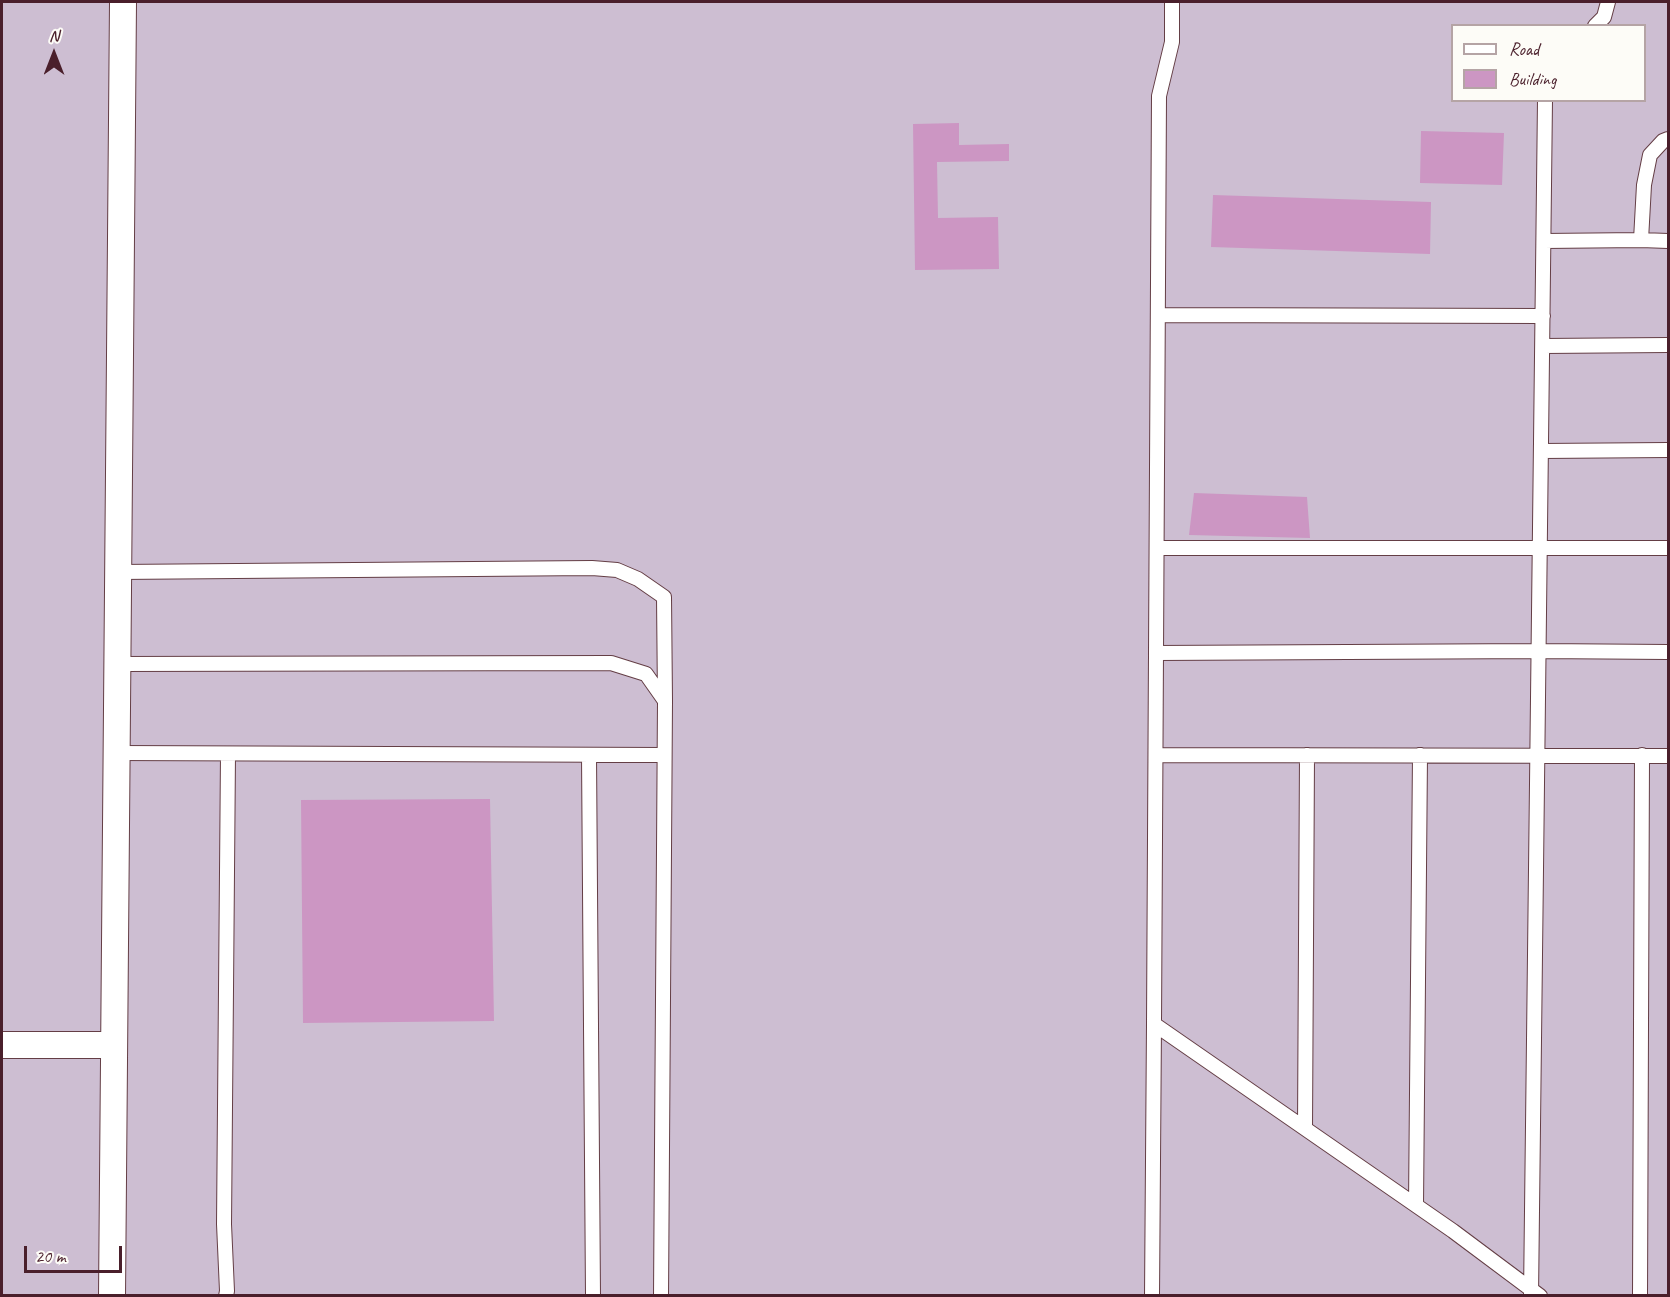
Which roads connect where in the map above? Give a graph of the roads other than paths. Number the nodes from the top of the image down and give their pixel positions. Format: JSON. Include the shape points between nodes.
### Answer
{"nodes":[{"id":1,"x":123,"y":2,"type":"edge"},
{"id":2,"x":1172,"y":2,"type":"edge"},
{"id":3,"x":1608,"y":2,"type":"edge"},
{"id":4,"x":1596,"y":24,"type":"edge"},
{"id":5,"x":1545,"y":102,"type":"edge"},
{"id":6,"x":1668,"y":139,"type":"edge"},
{"id":7,"x":1641,"y":240,"type":"junction"},
{"id":8,"x":1544,"y":241,"type":"junction"},
{"id":9,"x":1668,"y":241,"type":"edge"},
{"id":10,"x":1158,"y":315,"type":"junction"},
{"id":11,"x":1543,"y":316,"type":"junction"},
{"id":12,"x":1668,"y":345,"type":"edge"},
{"id":13,"x":1543,"y":346,"type":"junction"},
{"id":14,"x":1668,"y":450,"type":"edge"},
{"id":15,"x":1542,"y":451,"type":"junction"},
{"id":16,"x":1157,"y":548,"type":"junction"},
{"id":17,"x":1668,"y":548,"type":"edge"},
{"id":18,"x":1540,"y":549,"type":"junction"},
{"id":19,"x":118,"y":572,"type":"junction"},
{"id":20,"x":1539,"y":651,"type":"junction"},
{"id":21,"x":1668,"y":652,"type":"edge"},
{"id":22,"x":1156,"y":654,"type":"junction"},
{"id":23,"x":117,"y":664,"type":"junction"},
{"id":24,"x":665,"y":701,"type":"junction"},
{"id":25,"x":116,"y":753,"type":"junction"},
{"id":26,"x":228,"y":754,"type":"junction"},
{"id":27,"x":1538,"y":754,"type":"junction"},
{"id":28,"x":589,"y":755,"type":"junction"},
{"id":29,"x":1156,"y":755,"type":"junction"},
{"id":30,"x":1307,"y":755,"type":"junction"},
{"id":31,"x":1420,"y":755,"type":"junction"},
{"id":32,"x":664,"y":756,"type":"junction"},
{"id":33,"x":1642,"y":756,"type":"junction"},
{"id":34,"x":1668,"y":756,"type":"edge"},
{"id":35,"x":1154,"y":1024,"type":"junction"},
{"id":36,"x":2,"y":1045,"type":"edge"},
{"id":37,"x":114,"y":1045,"type":"junction"},
{"id":38,"x":1305,"y":1128,"type":"junction"},
{"id":39,"x":1416,"y":1205,"type":"junction"},
{"id":40,"x":1534,"y":1293,"type":"edge"},
{"id":41,"x":112,"y":1296,"type":"edge"},
{"id":42,"x":226,"y":1296,"type":"edge"},
{"id":43,"x":593,"y":1296,"type":"edge"},
{"id":44,"x":661,"y":1296,"type":"edge"},
{"id":45,"x":1152,"y":1296,"type":"edge"},
{"id":46,"x":1640,"y":1296,"type":"edge"}],
"edges":[{"from":1,"to":19,"type":"street"},
{"from":2,"to":10,"type":"lane","via":[[1172,42],[1159,96]]},
{"from":3,"to":4,"type":"lane","via":[[1604,17]]},
{"from":5,"to":8,"type":"lane"},
{"from":6,"to":7,"type":"lane","via":[[1650,155]]},
{"from":7,"to":8,"type":"lane"},
{"from":7,"to":9,"type":"lane"},
{"from":8,"to":11,"type":"lane"},
{"from":10,"to":11,"type":"lane"},
{"from":10,"to":16,"type":"lane"},
{"from":11,"to":13,"type":"lane"},
{"from":12,"to":13,"type":"lane"},
{"from":13,"to":15,"type":"lane"},
{"from":14,"to":15,"type":"lane"},
{"from":15,"to":18,"type":"lane"},
{"from":16,"to":18,"type":"lane"},
{"from":16,"to":22,"type":"lane"},
{"from":17,"to":18,"type":"lane"},
{"from":18,"to":20,"type":"lane"},
{"from":19,"to":23,"type":"street"},
{"from":19,"to":24,"type":"lane","via":[[617,570],[664,597]]},
{"from":20,"to":21,"type":"lane"},
{"from":20,"to":22,"type":"lane"},
{"from":20,"to":27,"type":"lane"},
{"from":22,"to":29,"type":"lane"},
{"from":23,"to":24,"type":"lane","via":[[611,663],[646,674]]},
{"from":23,"to":25,"type":"street"},
{"from":24,"to":32,"type":"lane"},
{"from":25,"to":26,"type":"lane"},
{"from":25,"to":37,"type":"street"},
{"from":26,"to":28,"type":"lane"},
{"from":26,"to":42,"type":"lane"},
{"from":27,"to":31,"type":"lane"},
{"from":27,"to":33,"type":"lane"},
{"from":27,"to":40,"type":"lane"},
{"from":28,"to":32,"type":"lane"},
{"from":28,"to":43,"type":"lane"},
{"from":29,"to":30,"type":"lane"},
{"from":29,"to":35,"type":"lane"},
{"from":30,"to":31,"type":"lane"},
{"from":30,"to":38,"type":"lane"},
{"from":31,"to":39,"type":"lane"},
{"from":32,"to":44,"type":"lane"},
{"from":33,"to":34,"type":"lane"},
{"from":33,"to":46,"type":"lane"},
{"from":35,"to":38,"type":"lane"},
{"from":35,"to":45,"type":"lane"},
{"from":36,"to":37,"type":"street"},
{"from":37,"to":41,"type":"street"},
{"from":38,"to":39,"type":"lane"},
{"from":39,"to":40,"type":"lane"}]}
